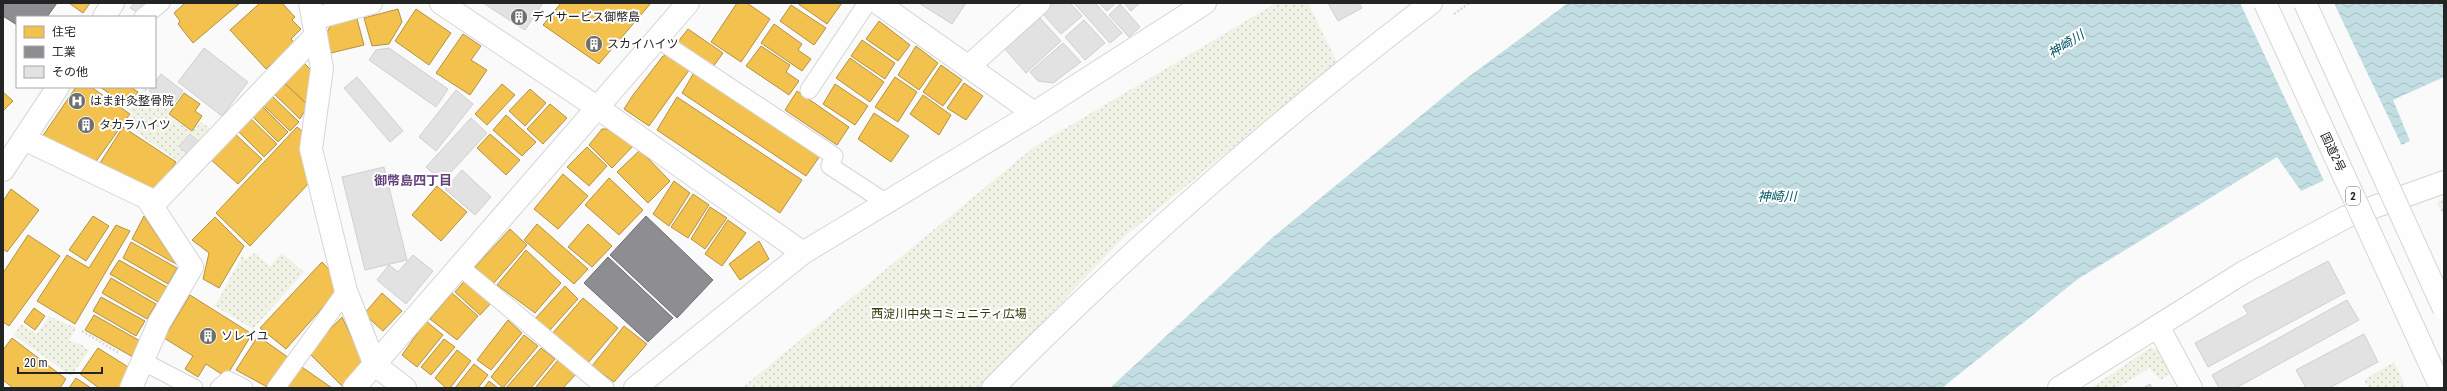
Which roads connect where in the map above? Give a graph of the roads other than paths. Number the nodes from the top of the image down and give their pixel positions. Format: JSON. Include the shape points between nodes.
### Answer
{"nodes":[{"id":1,"x":161,"y":3,"type":"edge"},
{"id":2,"x":371,"y":3,"type":"edge"},
{"id":3,"x":441,"y":3,"type":"edge"},
{"id":4,"x":688,"y":3,"type":"edge"},
{"id":5,"x":868,"y":3,"type":"edge"},
{"id":6,"x":878,"y":3,"type":"edge"},
{"id":7,"x":1039,"y":3,"type":"edge"},
{"id":8,"x":1205,"y":3,"type":"edge"},
{"id":9,"x":1431,"y":3,"type":"edge"},
{"id":10,"x":2265,"y":3,"type":"edge"},
{"id":11,"x":2305,"y":3,"type":"edge"},
{"id":12,"x":144,"y":16,"type":"edge"},
{"id":13,"x":313,"y":19,"type":"edge"},
{"id":14,"x":656,"y":38,"type":"junction"},
{"id":15,"x":968,"y":67,"type":"junction"},
{"id":16,"x":57,"y":88,"type":"edge"},
{"id":17,"x":808,"y":90,"type":"dead end"},
{"id":18,"x":598,"y":108,"type":"junction"},
{"id":19,"x":1034,"y":113,"type":"junction"},
{"id":20,"x":24,"y":139,"type":"junction"},
{"id":21,"x":3,"y":170,"type":"edge"},
{"id":22,"x":2444,"y":182,"type":"edge"},
{"id":23,"x":885,"y":202,"type":"junction"},
{"id":24,"x":152,"y":206,"type":"junction"},
{"id":25,"x":803,"y":253,"type":"junction"},
{"id":26,"x":459,"y":266,"type":"junction"},
{"id":27,"x":346,"y":291,"type":"junction"},
{"id":28,"x":2444,"y":309,"type":"edge"},
{"id":29,"x":2158,"y":326,"type":"junction"},
{"id":30,"x":141,"y":363,"type":"junction"},
{"id":31,"x":375,"y":365,"type":"junction"},
{"id":32,"x":131,"y":388,"type":"edge"},
{"id":33,"x":194,"y":388,"type":"edge"},
{"id":34,"x":219,"y":388,"type":"edge"},
{"id":35,"x":244,"y":388,"type":"edge"},
{"id":36,"x":276,"y":388,"type":"edge"},
{"id":37,"x":354,"y":388,"type":"edge"},
{"id":38,"x":406,"y":388,"type":"edge"},
{"id":39,"x":605,"y":388,"type":"edge"},
{"id":40,"x":635,"y":388,"type":"edge"},
{"id":41,"x":993,"y":388,"type":"edge"},
{"id":42,"x":2059,"y":388,"type":"edge"},
{"id":43,"x":2191,"y":388,"type":"edge"},
{"id":44,"x":2441,"y":388,"type":"edge"}],
"edges":[{"from":1,"to":12,"type":"lane"},
{"from":2,"to":13,"type":"main road"},
{"from":3,"to":18,"type":"main road"},
{"from":4,"to":14,"type":"main road"},
{"from":5,"to":17,"type":"lane"},
{"from":6,"to":15,"type":"main road"},
{"from":7,"to":15,"type":"main road"},
{"from":8,"to":19,"type":"main road"},
{"from":9,"to":41,"type":"main road","via":[[1293,112],[1189,203],[1075,305]]},
{"from":10,"to":44,"type":"main road","name":"国道2号","number":"2","bridge":true},
{"from":11,"to":28,"type":"main road","bridge":true},
{"from":13,"to":24,"type":"main road"},
{"from":13,"to":27,"type":"main road","via":[[322,68],[312,149]]},
{"from":14,"to":18,"type":"main road"},
{"from":14,"to":23,"type":"lane","via":[[834,156],[830,166]]},
{"from":15,"to":19,"type":"main road"},
{"from":16,"to":20,"type":"main road"},
{"from":18,"to":25,"type":"main road"},
{"from":18,"to":26,"type":"main road"},
{"from":19,"to":23,"type":"main road"},
{"from":20,"to":21,"type":"main road"},
{"from":20,"to":24,"type":"main road","via":[[147,198]]},
{"from":22,"to":29,"type":"main road","via":[[2346,217],[2244,272]]},
{"from":23,"to":25,"type":"main road"},
{"from":24,"to":30,"type":"main road","via":[[192,267],[159,323]]},
{"from":25,"to":40,"type":"main road"},
{"from":26,"to":31,"type":"main road"},
{"from":26,"to":39,"type":"lane"},
{"from":27,"to":31,"type":"main road"},
{"from":27,"to":36,"type":"lane"},
{"from":29,"to":42,"type":"main road"},
{"from":29,"to":43,"type":"main road"},
{"from":30,"to":32,"type":"main road"},
{"from":30,"to":33,"type":"lane"},
{"from":31,"to":37,"type":"main road"},
{"from":31,"to":38,"type":"main road"},
{"from":34,"to":35,"type":"lane","via":[[228,380]]}]}
